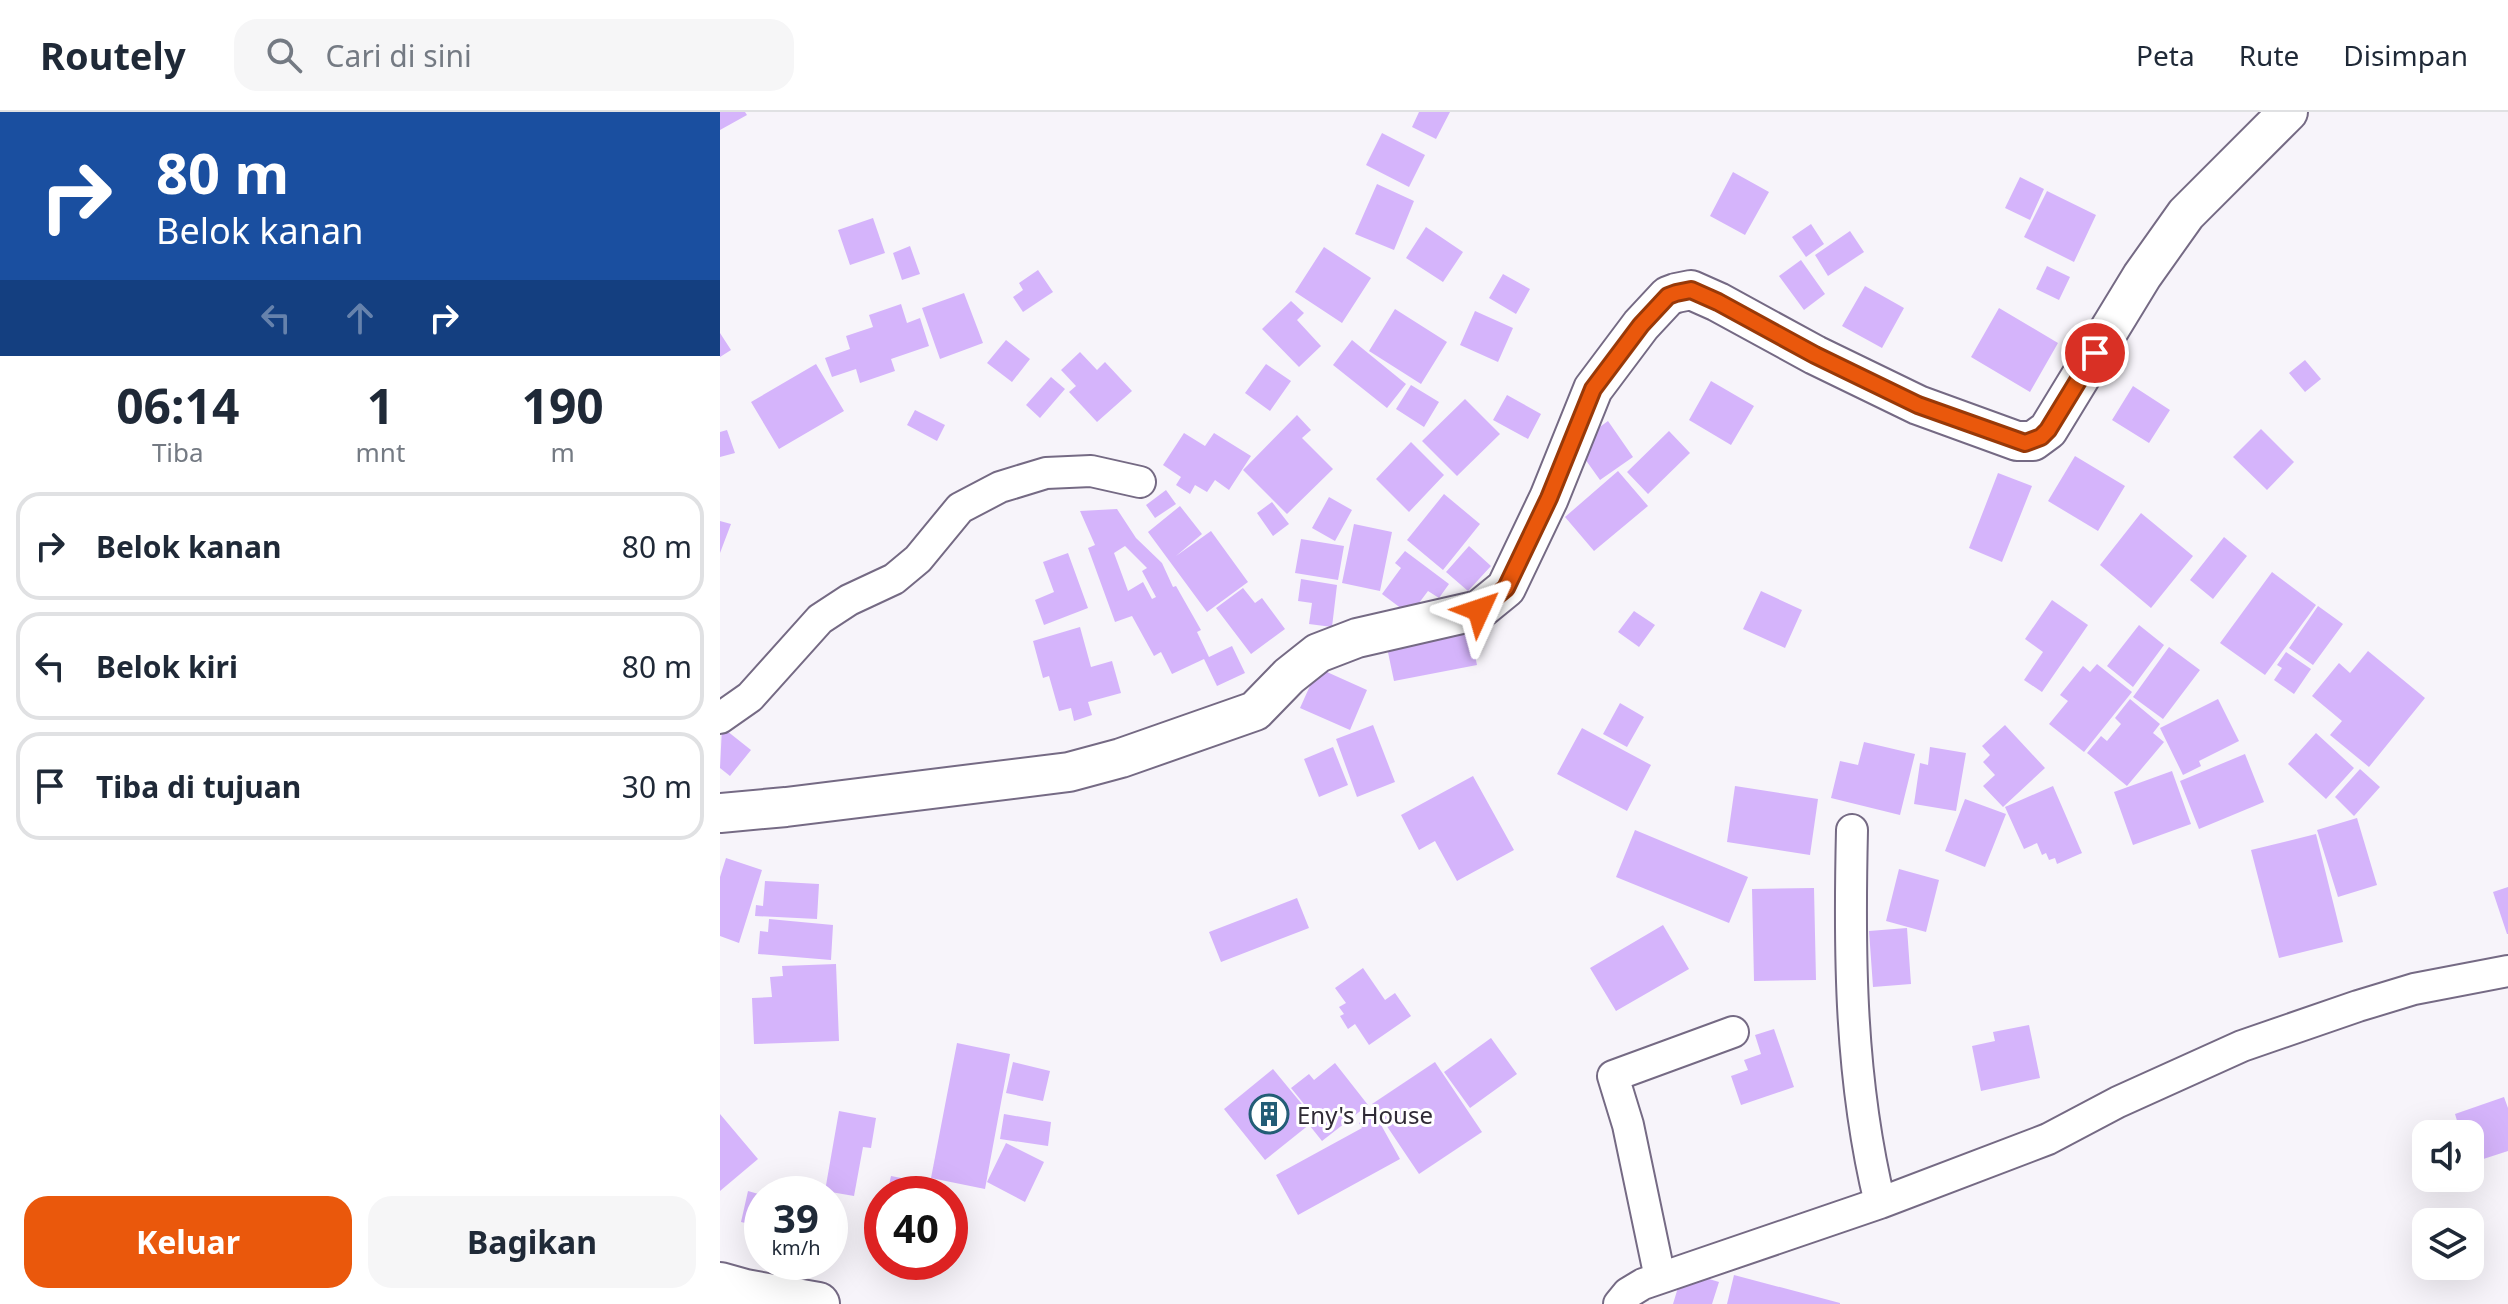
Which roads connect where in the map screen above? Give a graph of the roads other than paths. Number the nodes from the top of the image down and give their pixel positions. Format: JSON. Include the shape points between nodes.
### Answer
{"nodes":[{"id":1,"x":2280,"y":114,"type":"edge"},
{"id":2,"x":1140,"y":482,"type":"dead end"},
{"id":3,"x":720,"y":718,"type":"edge"},
{"id":4,"x":720,"y":813,"type":"edge"},
{"id":5,"x":1852,"y":830,"type":"dead end"},
{"id":6,"x":2508,"y":971,"type":"edge"},
{"id":7,"x":1733,"y":1032,"type":"dead end"},
{"id":8,"x":1880,"y":1203,"type":"junction"},
{"id":9,"x":1660,"y":1278,"type":"junction"},
{"id":10,"x":735,"y":1293,"type":"edge"},
{"id":11,"x":818,"y":1304,"type":"edge"},
{"id":12,"x":1619,"y":1304,"type":"edge"}],
"edges":[{"from":1,"to":4,"type":"street","via":[[2186,214],[2048,430],[2033,441],[2017,441],[1918,405],[1718,302],[1691,290],[1676,293],[1641,325],[1593,389],[1506,588],[1479,610],[1357,638],[1318,653],[1255,711],[1069,772]]},
{"from":2,"to":3,"type":"street","via":[[1091,471],[1046,473],[1000,487],[960,508],[918,559],[894,579],[820,619],[750,697]]},
{"from":5,"to":8,"type":"street","via":[[1856,1063]]},
{"from":6,"to":8,"type":"street","via":[[2414,989],[2242,1046],[2048,1139]]},
{"from":7,"to":9,"type":"street","via":[[1613,1076]]},
{"from":8,"to":9,"type":"street"},
{"from":9,"to":12,"type":"street","via":[[1628,1293]]},
{"from":10,"to":11,"type":"main road"}]}
